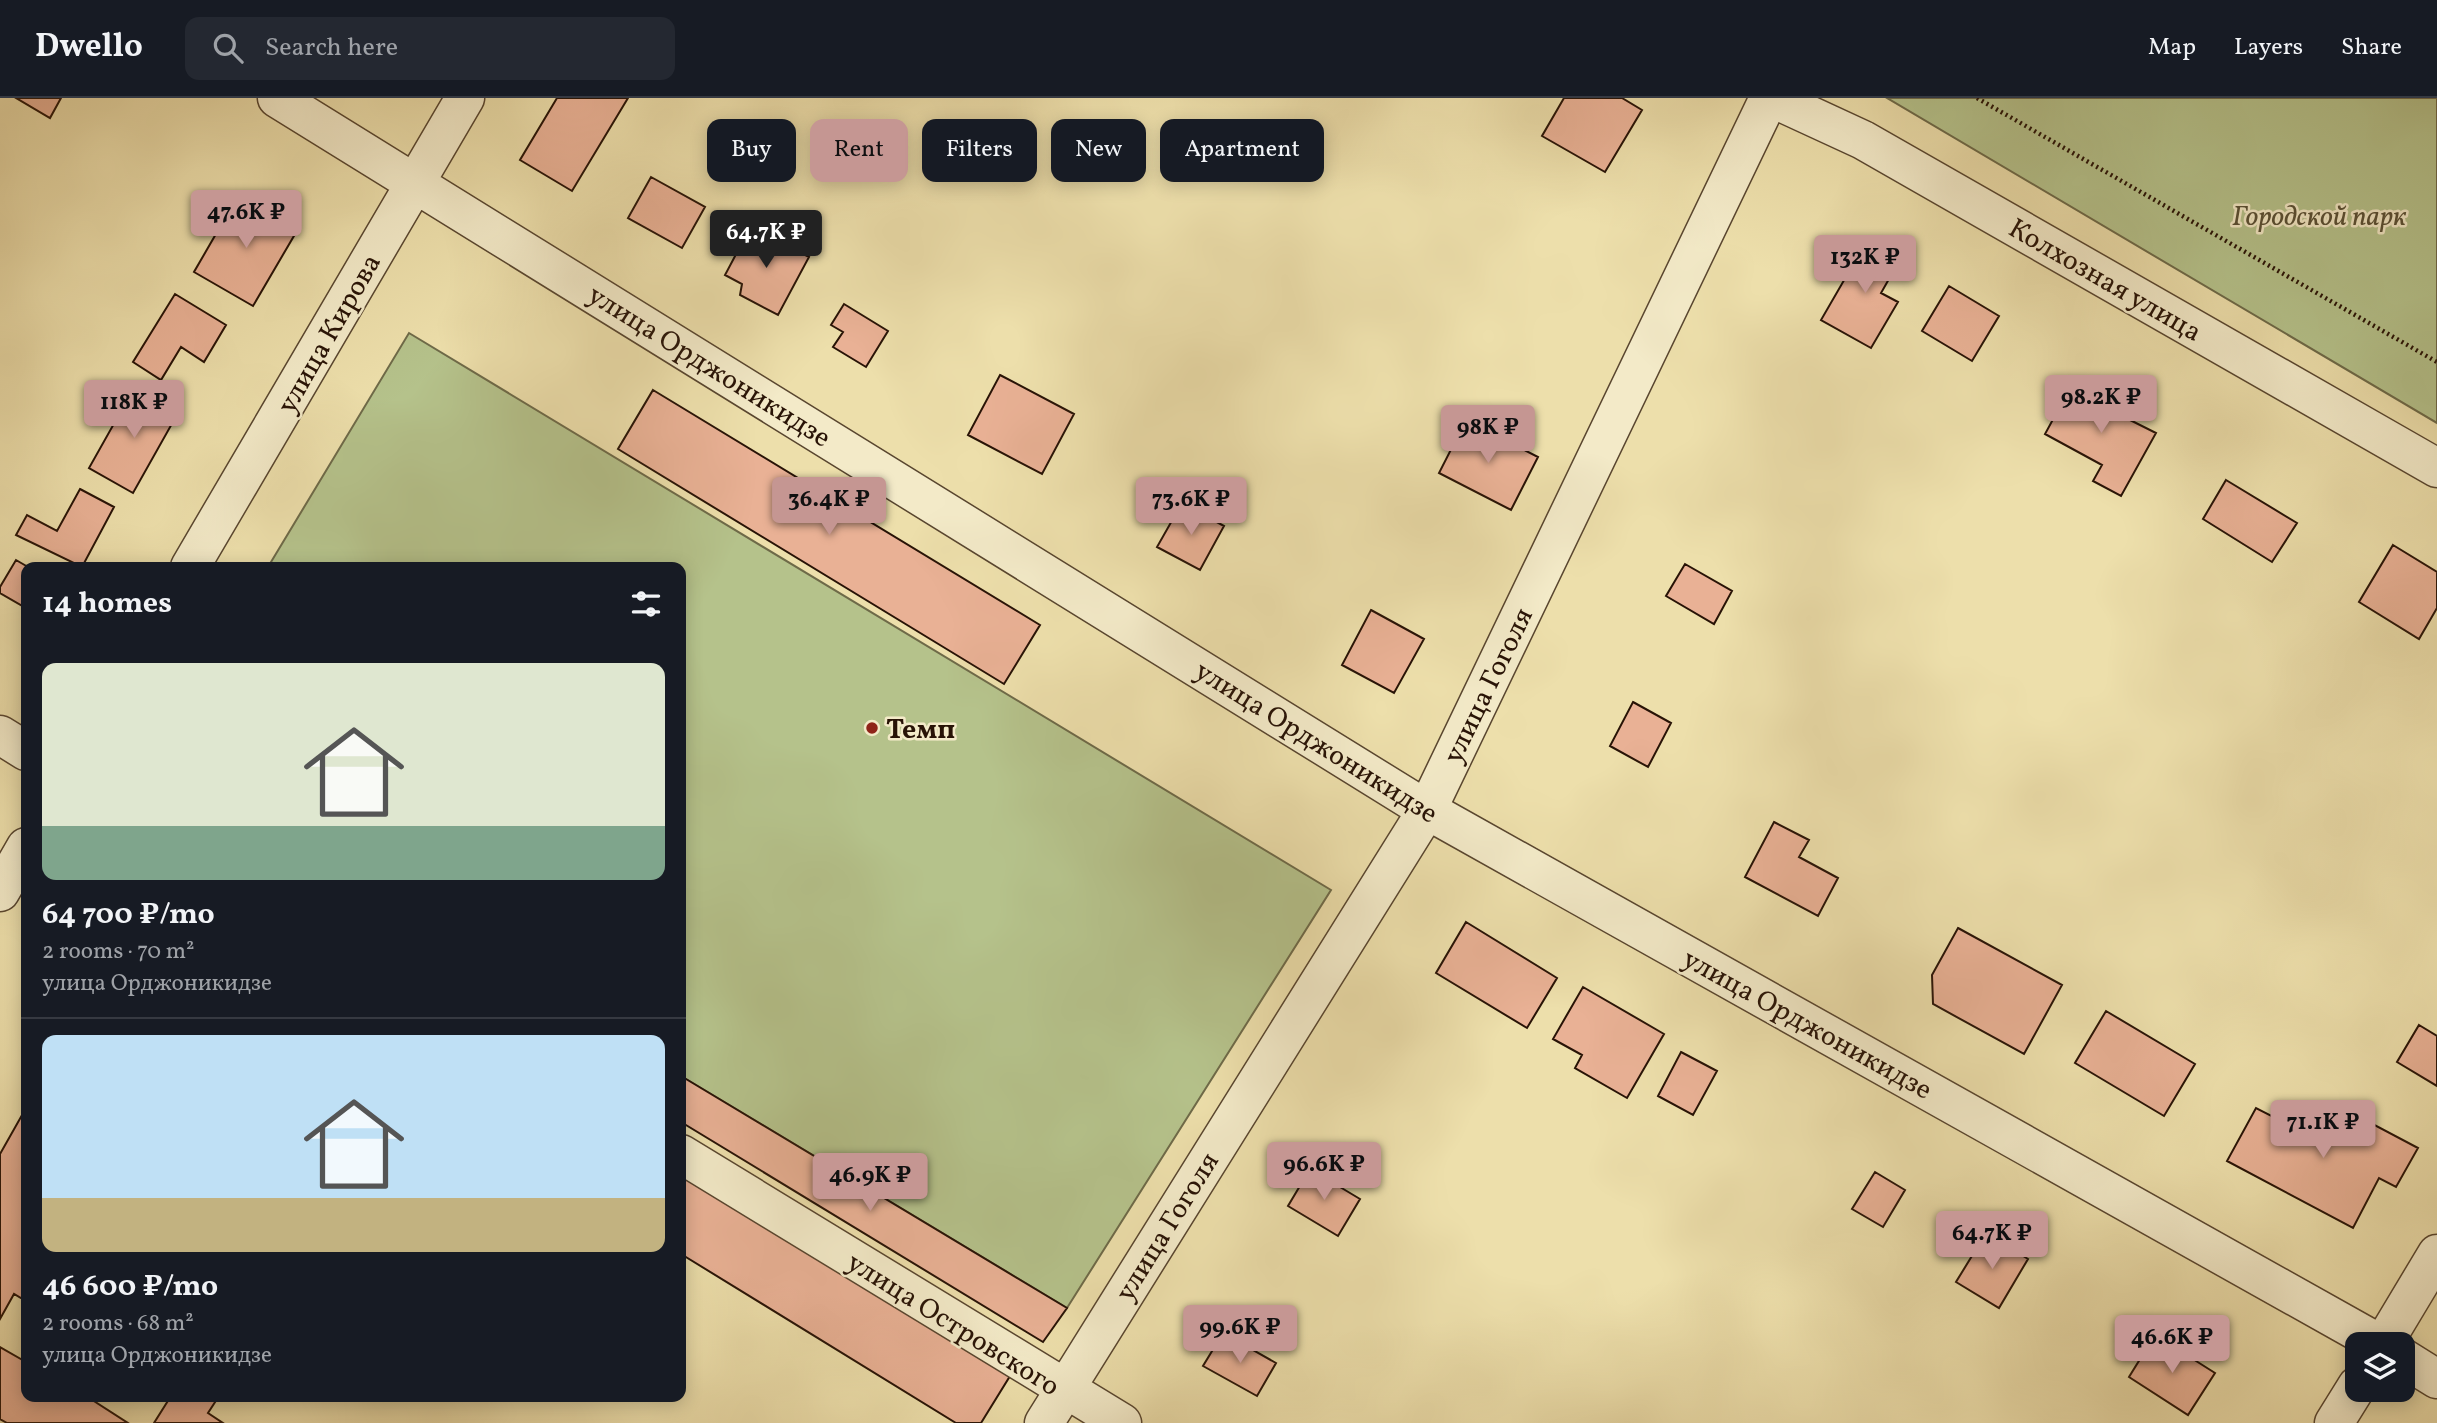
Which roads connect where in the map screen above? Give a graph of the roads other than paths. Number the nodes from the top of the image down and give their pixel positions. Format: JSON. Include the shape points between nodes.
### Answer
{"nodes":[{"id":1,"x":277,"y":98,"type":"edge"},
{"id":2,"x":465,"y":98,"type":"edge"},
{"id":3,"x":1770,"y":98,"type":"edge"},
{"id":4,"x":416,"y":183,"type":"junction"},
{"id":5,"x":2437,"y":468,"type":"edge"},
{"id":6,"x":193,"y":562,"type":"edge"},
{"id":7,"x":0,"y":735,"type":"edge"},
{"id":8,"x":21,"y":748,"type":"edge"},
{"id":9,"x":1427,"y":810,"type":"junction"},
{"id":10,"x":21,"y":856,"type":"edge"},
{"id":11,"x":0,"y":892,"type":"edge"},
{"id":12,"x":686,"y":1157,"type":"edge"},
{"id":13,"x":2437,"y":1254,"type":"edge"},
{"id":14,"x":2360,"y":1332,"type":"edge"},
{"id":15,"x":2388,"y":1332,"type":"edge"},
{"id":16,"x":2415,"y":1365,"type":"edge"},
{"id":17,"x":2437,"y":1379,"type":"edge"},
{"id":18,"x":1063,"y":1390,"type":"junction"},
{"id":19,"x":2347,"y":1402,"type":"edge"},
{"id":20,"x":1044,"y":1423,"type":"edge"},
{"id":21,"x":1122,"y":1423,"type":"edge"},
{"id":22,"x":2334,"y":1423,"type":"edge"}],
"edges":[{"from":1,"to":4,"type":"street","name":"улица Орджоникидзе"},
{"from":2,"to":4,"type":"street","name":"улица Кирова"},
{"from":3,"to":5,"type":"street","name":"Колхозная улица","via":[[1863,140]]},
{"from":3,"to":9,"type":"street","name":"улица Гоголя"},
{"from":4,"to":6,"type":"street","name":"улица Кирова"},
{"from":4,"to":9,"type":"street","name":"улица Орджоникидзе"},
{"from":7,"to":8,"type":"street"},
{"from":9,"to":14,"type":"street","name":"улица Орджоникидзе"},
{"from":9,"to":18,"type":"street","name":"улица Гоголя"},
{"from":10,"to":11,"type":"street"},
{"from":12,"to":18,"type":"street","name":"улица Островского"},
{"from":13,"to":15,"type":"street"},
{"from":16,"to":17,"type":"street"},
{"from":18,"to":20,"type":"street","name":"улица Гоголя"},
{"from":18,"to":21,"type":"street","name":"улица Островского"},
{"from":19,"to":22,"type":"street"}]}
